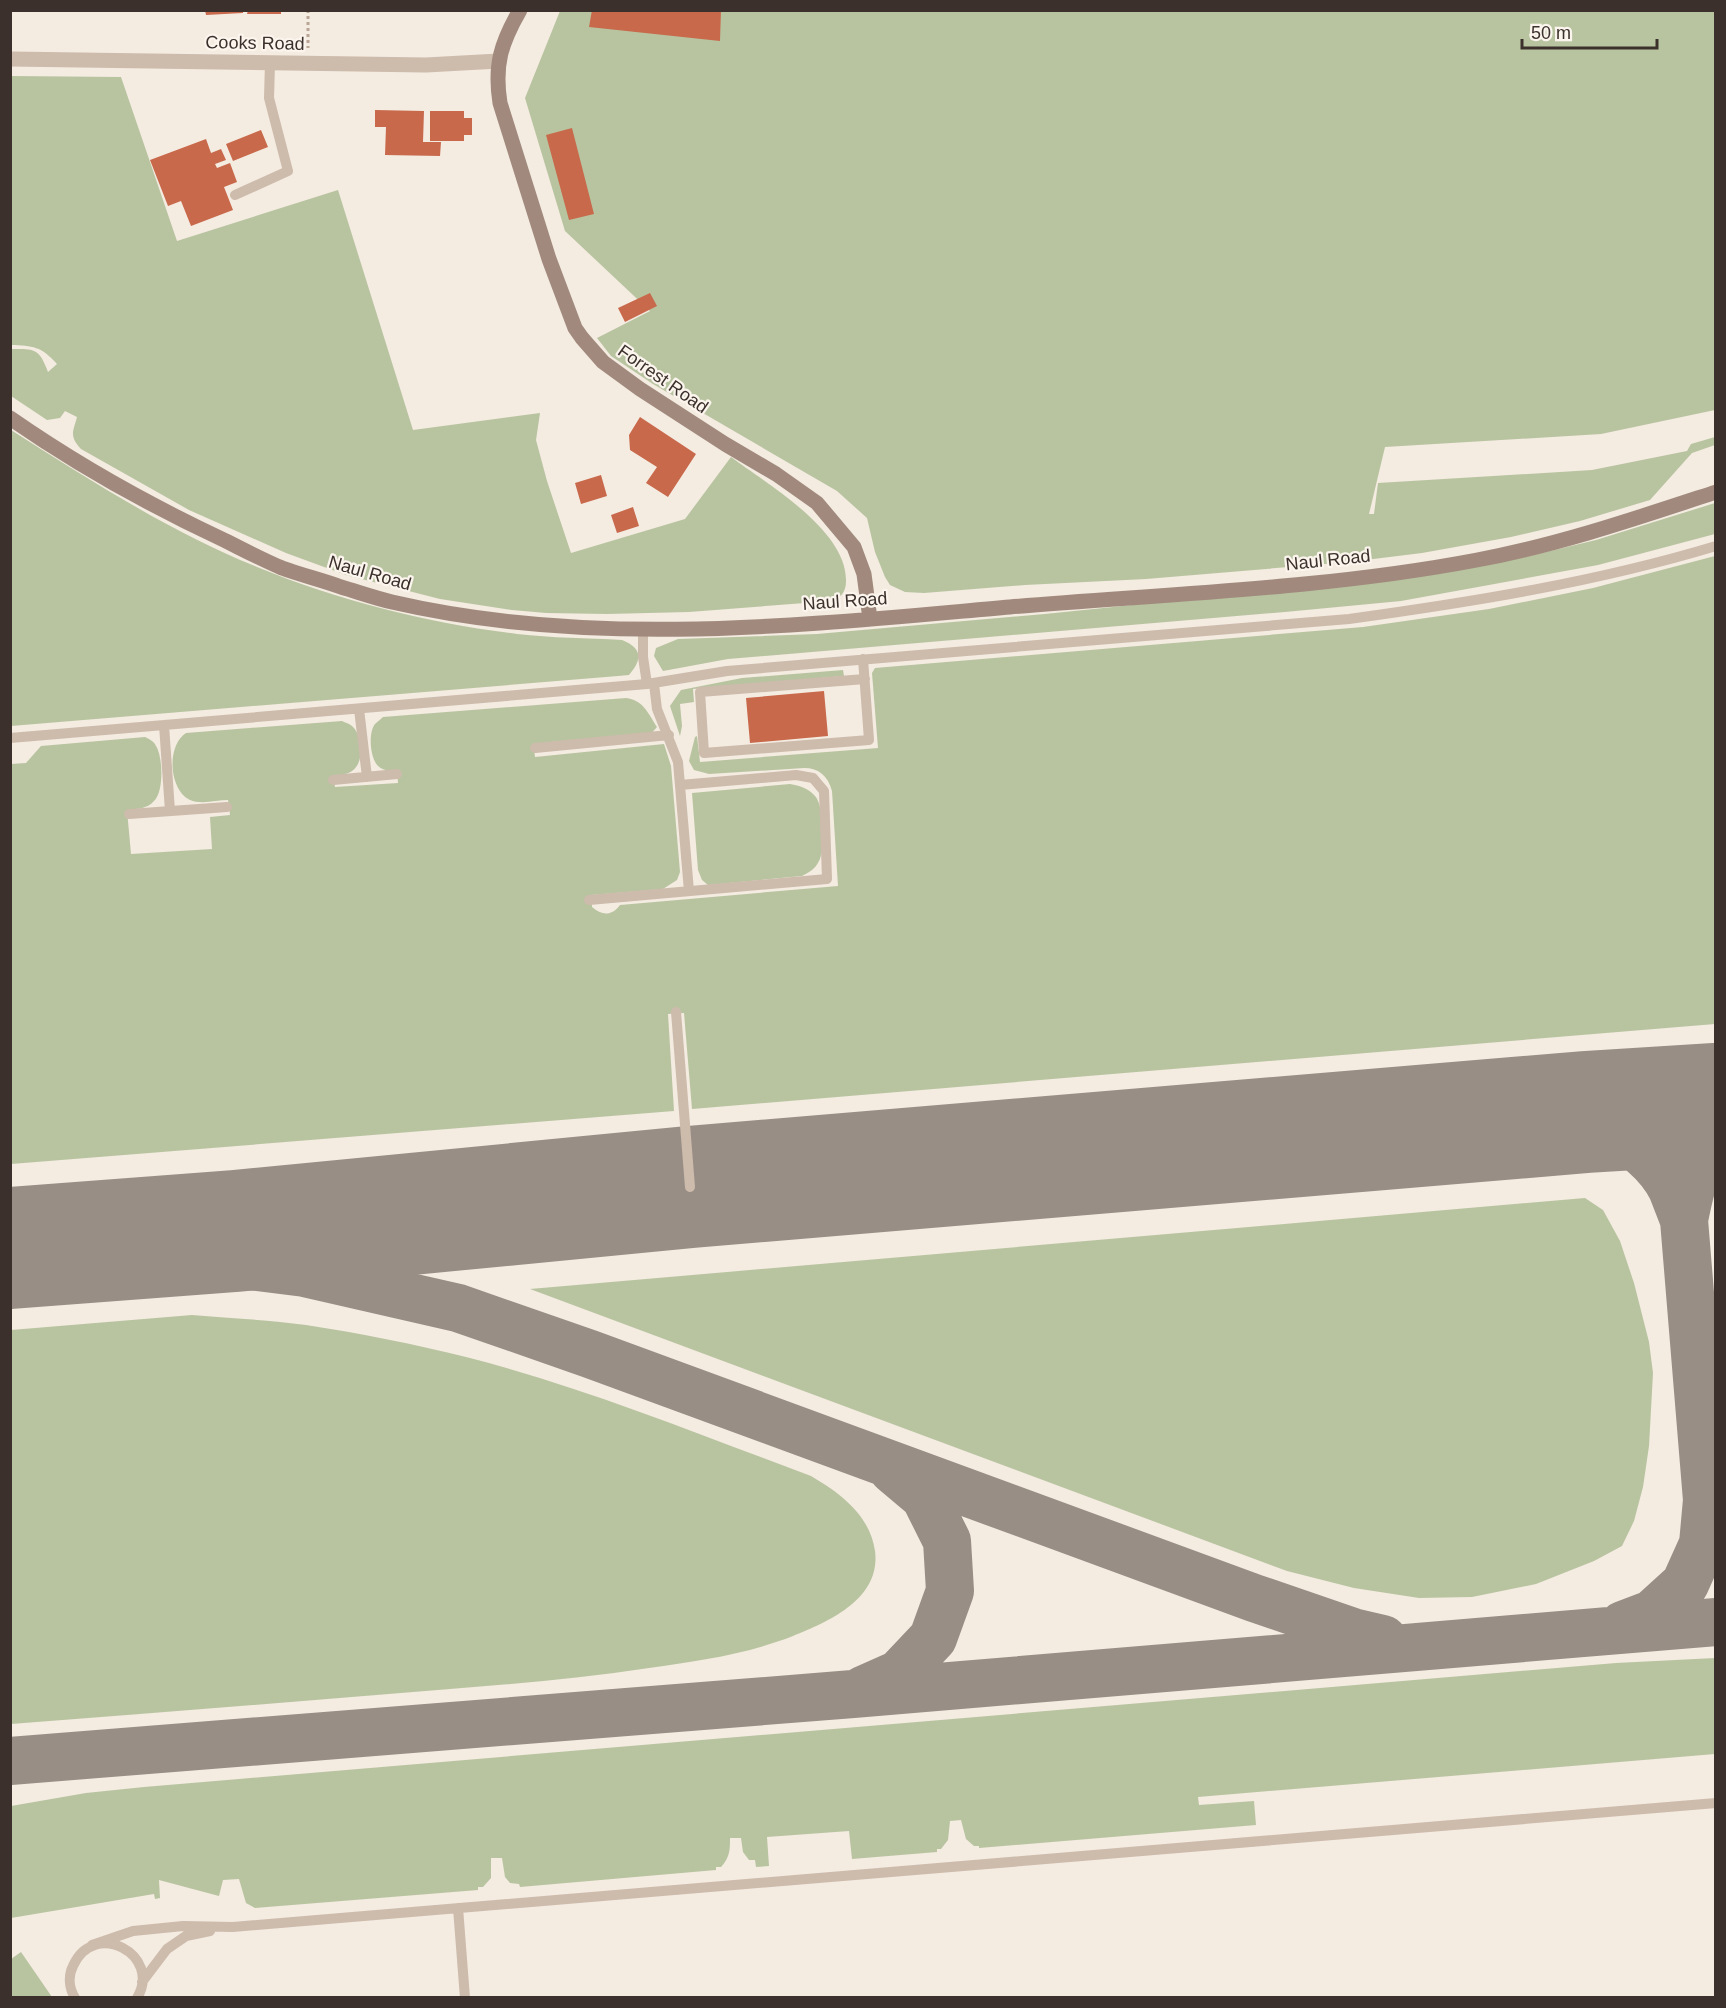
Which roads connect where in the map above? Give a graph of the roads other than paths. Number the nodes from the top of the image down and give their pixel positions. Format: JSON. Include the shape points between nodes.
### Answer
{"nodes":[{"id":1,"x":520,"y":10,"type":"edge"},
{"id":2,"x":10,"y":60,"type":"edge"},
{"id":3,"x":498,"y":61,"type":"junction"},
{"id":4,"x":270,"y":63,"type":"junction"},
{"id":5,"x":235,"y":195,"type":"dead end"},
{"id":6,"x":10,"y":418,"type":"edge"},
{"id":7,"x":1716,"y":492,"type":"edge"},
{"id":8,"x":1716,"y":546,"type":"edge"},
{"id":9,"x":870,"y":619,"type":"junction"},
{"id":10,"x":643,"y":630,"type":"junction"},
{"id":11,"x":863,"y":659,"type":"junction"},
{"id":12,"x":865,"y":679,"type":"junction"},
{"id":13,"x":651,"y":684,"type":"junction"},
{"id":14,"x":359,"y":709,"type":"junction"},
{"id":15,"x":164,"y":725,"type":"junction"},
{"id":16,"x":669,"y":735,"type":"junction"},
{"id":17,"x":10,"y":738,"type":"edge"},
{"id":18,"x":535,"y":748,"type":"dead end"},
{"id":19,"x":397,"y":774,"type":"dead end"},
{"id":20,"x":367,"y":777,"type":"junction"},
{"id":21,"x":333,"y":780,"type":"dead end"},
{"id":22,"x":680,"y":785,"type":"junction"},
{"id":23,"x":227,"y":807,"type":"dead end"},
{"id":24,"x":170,"y":811,"type":"junction"},
{"id":25,"x":129,"y":814,"type":"dead end"},
{"id":26,"x":689,"y":891,"type":"junction"},
{"id":27,"x":590,"y":900,"type":"dead end"},
{"id":28,"x":676,"y":1012,"type":"dead end"},
{"id":29,"x":690,"y":1187,"type":"dead end"},
{"id":30,"x":1716,"y":1803,"type":"edge"},
{"id":31,"x":458,"y":1908,"type":"junction"},
{"id":32,"x":234,"y":1927,"type":"junction"},
{"id":33,"x":92,"y":1946,"type":"junction"},
{"id":34,"x":142,"y":1983,"type":"junction"},
{"id":35,"x":74,"y":1996,"type":"edge"},
{"id":36,"x":137,"y":1998,"type":"edge"},
{"id":37,"x":465,"y":1998,"type":"edge"}],
"edges":[{"from":1,"to":3,"type":"street","name":"Forrest Road","via":[[507,32]]},
{"from":2,"to":4,"type":"street","name":"Cooks Road"},
{"from":3,"to":4,"type":"street","name":"Cooks Road","via":[[426,65]]},
{"from":3,"to":9,"type":"street","name":"Forrest Road","via":[[500,103],[549,259],[582,338],[603,362],[640,389],[817,503],[854,547],[864,574]]},
{"from":4,"to":5,"type":"lane","via":[[269,98],[288,171]]},
{"from":6,"to":10,"type":"street","name":"Naul Road","via":[[135,496],[283,568],[390,602],[502,622]]},
{"from":7,"to":9,"type":"street","name":"Naul Road","via":[[1594,531],[1438,567],[1273,586]]},
{"from":8,"to":11,"type":"lane","via":[[1618,572],[1431,608]]},
{"from":9,"to":10,"type":"street","name":"Naul Road"},
{"from":10,"to":13,"type":"lane","via":[[643,657]]},
{"from":11,"to":12,"type":"lane"},
{"from":11,"to":13,"type":"lane","via":[[727,671]]},
{"from":12,"to":12,"type":"lane","via":[[869,740],[704,753],[700,692]]},
{"from":13,"to":14,"type":"lane"},
{"from":13,"to":16,"type":"lane"},
{"from":14,"to":15,"type":"lane"},
{"from":14,"to":20,"type":"lane"},
{"from":15,"to":17,"type":"lane"},
{"from":15,"to":24,"type":"lane"},
{"from":16,"to":18,"type":"lane"},
{"from":16,"to":22,"type":"lane"},
{"from":19,"to":20,"type":"lane"},
{"from":20,"to":21,"type":"lane"},
{"from":22,"to":26,"type":"lane"},
{"from":22,"to":26,"type":"lane","via":[[796,775],[813,778],[824,791],[827,879]]},
{"from":23,"to":24,"type":"lane"},
{"from":24,"to":25,"type":"lane"},
{"from":26,"to":27,"type":"lane"},
{"from":28,"to":29,"type":"lane"},
{"from":30,"to":31,"type":"lane"},
{"from":31,"to":32,"type":"lane"},
{"from":31,"to":37,"type":"lane"},
{"from":32,"to":33,"type":"lane","via":[[183,1926],[133,1931]]},
{"from":32,"to":34,"type":"lane","via":[[186,1936],[167,1949]]},
{"from":33,"to":34,"type":"lane","via":[[123,1947],[138,1962]]},
{"from":33,"to":35,"type":"lane","via":[[76,1959],[71,1970]]},
{"from":34,"to":36,"type":"lane"}]}
